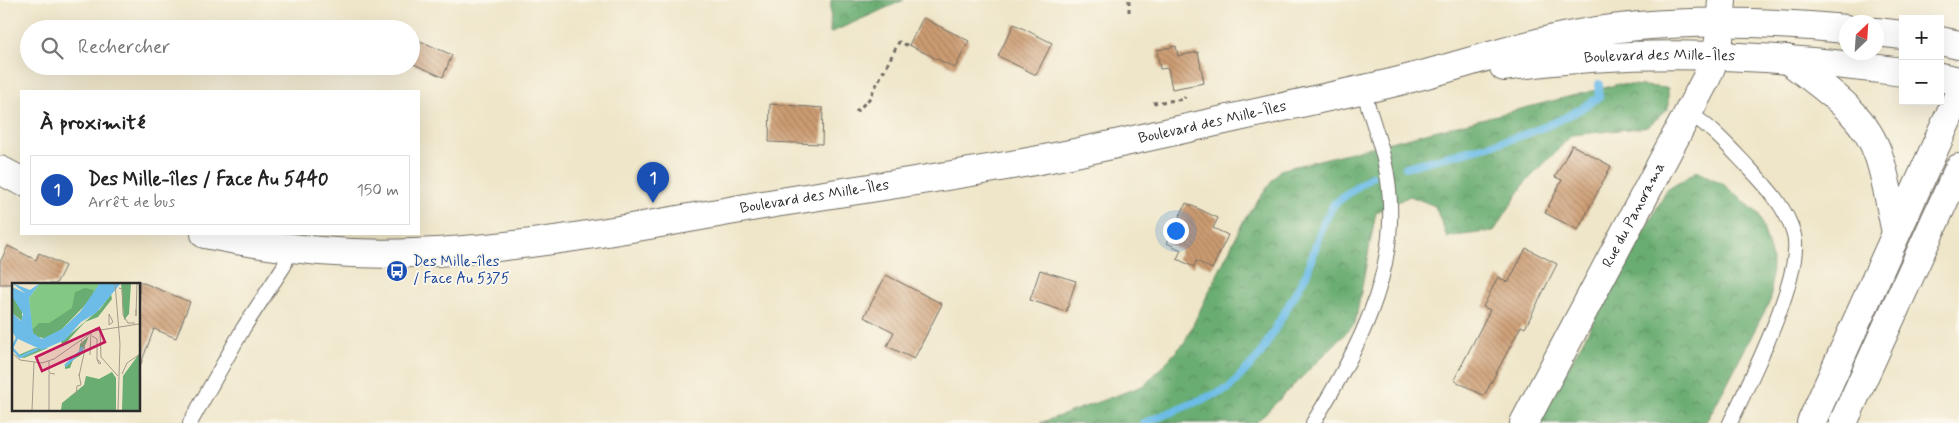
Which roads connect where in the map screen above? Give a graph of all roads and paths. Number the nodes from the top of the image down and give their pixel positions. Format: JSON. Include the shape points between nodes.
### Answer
{"nodes":[{"id":1,"x":1129,"y":0,"type":"edge"},
{"id":2,"x":1722,"y":12,"type":"edge"},
{"id":3,"x":1130,"y":15,"type":"dead end"},
{"id":4,"x":1839,"y":28,"type":"edge"},
{"id":5,"x":1884,"y":33,"type":"edge"},
{"id":6,"x":1899,"y":35,"type":"edge"},
{"id":7,"x":1944,"y":42,"type":"edge"},
{"id":8,"x":1959,"y":45,"type":"edge"},
{"id":9,"x":909,"y":46,"type":"dead end"},
{"id":10,"x":1716,"y":55,"type":"junction"},
{"id":11,"x":1787,"y":59,"type":"junction"},
{"id":12,"x":1899,"y":72,"type":"edge"},
{"id":13,"x":1418,"y":77,"type":"junction"},
{"id":14,"x":1944,"y":78,"type":"edge"},
{"id":15,"x":1959,"y":81,"type":"edge"},
{"id":16,"x":1363,"y":90,"type":"junction"},
{"id":17,"x":1959,"y":94,"type":"edge"},
{"id":18,"x":1185,"y":97,"type":"dead end"},
{"id":19,"x":1153,"y":103,"type":"dead end"},
{"id":20,"x":856,"y":112,"type":"dead end"},
{"id":21,"x":1688,"y":113,"type":"junction"},
{"id":22,"x":1959,"y":168,"type":"edge"},
{"id":23,"x":0,"y":170,"type":"edge"},
{"id":24,"x":20,"y":180,"type":"edge"},
{"id":25,"x":1896,"y":232,"type":"junction"},
{"id":26,"x":211,"y":235,"type":"edge"},
{"id":27,"x":290,"y":248,"type":"junction"},
{"id":28,"x":190,"y":423,"type":"edge"},
{"id":29,"x":1313,"y":423,"type":"edge"},
{"id":30,"x":1524,"y":423,"type":"edge"},
{"id":31,"x":1730,"y":423,"type":"edge"},
{"id":32,"x":1810,"y":423,"type":"edge"},
{"id":33,"x":1843,"y":423,"type":"edge"}],
"edges":[{"from":1,"to":3,"type":"path"},
{"from":2,"to":4,"type":"main road","name":"Boulevard des Mille-Îles","via":[[1786,24]]},
{"from":2,"to":10,"type":"main road","name":"Rue du Panorama"},
{"from":2,"to":13,"type":"main road","name":"Boulevard des Mille-Îles","via":[[1664,25],[1569,36]]},
{"from":5,"to":6,"type":"main road"},
{"from":7,"to":8,"type":"main road"},
{"from":9,"to":20,"type":"path","via":[[899,42],[870,99]]},
{"from":10,"to":11,"type":"main road","name":"Boulevard des Mille-Îles"},
{"from":10,"to":13,"type":"main road","name":"Boulevard des Mille-Îles","via":[[1574,58]]},
{"from":10,"to":21,"type":"main road","name":"Rue du Panorama"},
{"from":11,"to":12,"type":"main road","name":"Boulevard des Mille-Îles"},
{"from":11,"to":25,"type":"main road","via":[[1843,103],[1864,126],[1880,158]]},
{"from":13,"to":16,"type":"main road","name":"Boulevard des Mille-Îles"},
{"from":14,"to":15,"type":"main road"},
{"from":16,"to":27,"type":"main road","name":"Boulevard des Mille-Îles","via":[[1071,154],[555,238],[414,253]]},
{"from":16,"to":29,"type":"lane","via":[[1389,188],[1388,248],[1369,319]]},
{"from":17,"to":25,"type":"main road"},
{"from":18,"to":19,"type":"path"},
{"from":21,"to":30,"type":"main road","name":"Rue du Panorama"},
{"from":21,"to":31,"type":"lane","via":[[1716,133],[1767,188],[1785,213],[1796,245],[1792,274],[1782,305]]},
{"from":22,"to":33,"type":"main road"},
{"from":23,"to":24,"type":"main road"},
{"from":25,"to":32,"type":"main road"},
{"from":26,"to":27,"type":"main road","name":"Boulevard des Mille-Îles"},
{"from":27,"to":28,"type":"lane","via":[[280,273],[244,327]]}]}
